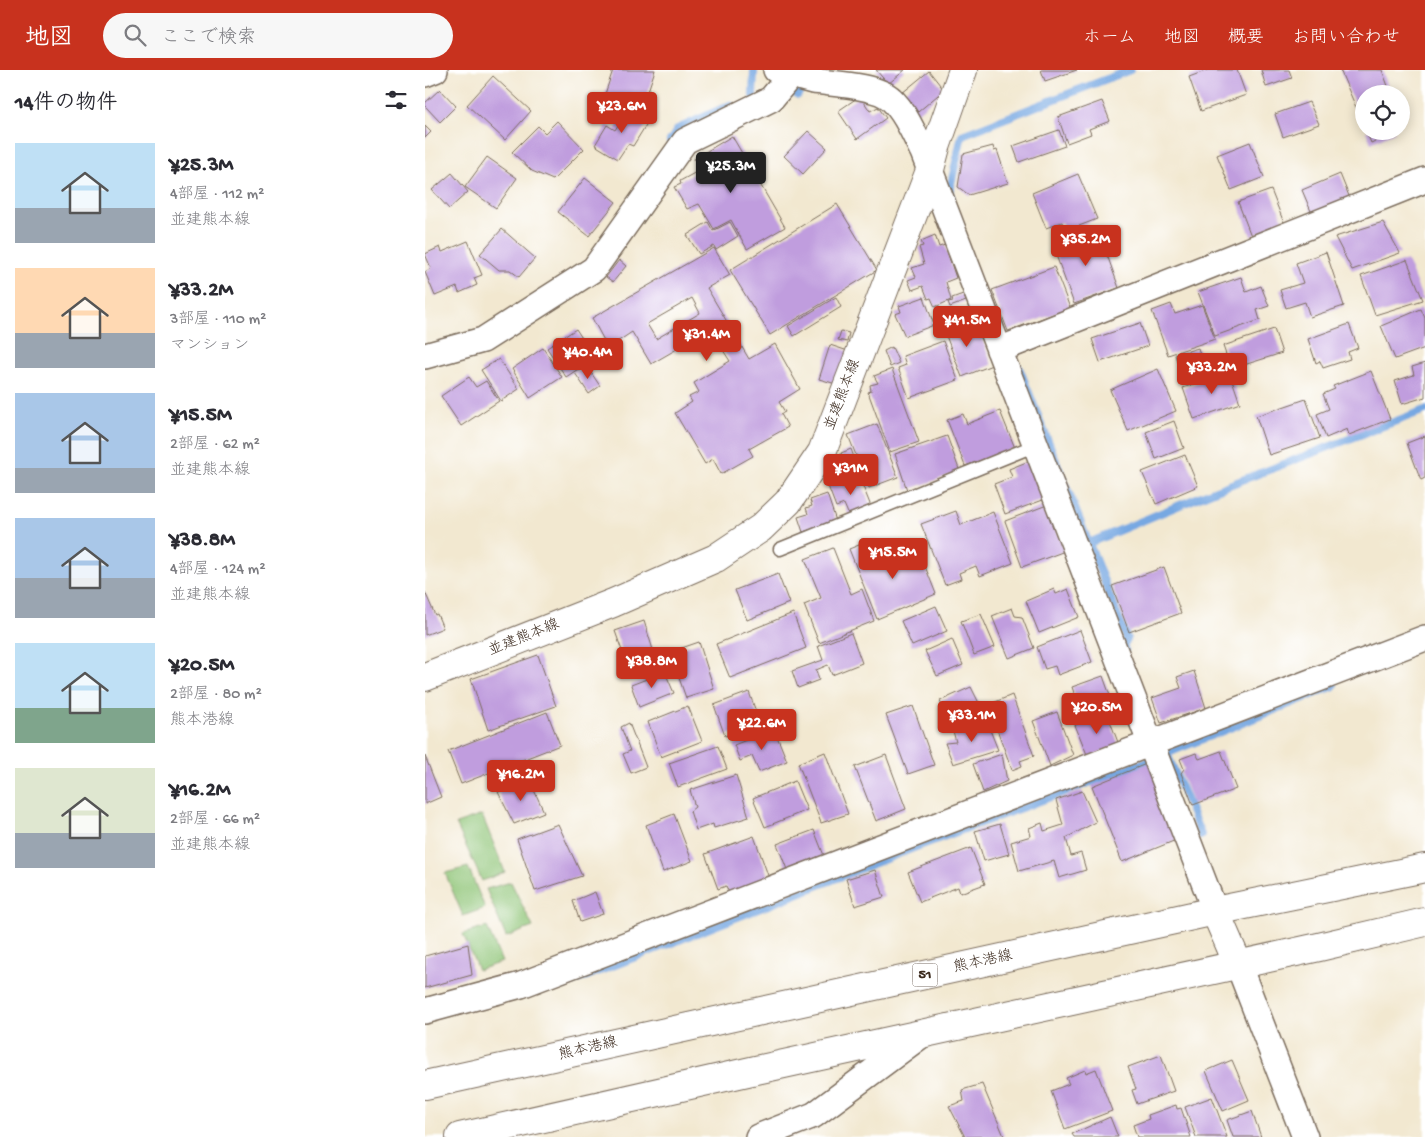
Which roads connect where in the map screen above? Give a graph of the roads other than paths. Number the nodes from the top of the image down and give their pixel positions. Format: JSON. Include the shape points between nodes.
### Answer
{"nodes":[{"id":1,"x":435,"y":70,"type":"edge"},
{"id":2,"x":963,"y":70,"type":"edge"},
{"id":3,"x":425,"y":74,"type":"edge"},
{"id":4,"x":801,"y":74,"type":"edge"},
{"id":5,"x":929,"y":173,"type":"junction"},
{"id":6,"x":1425,"y":180,"type":"edge"},
{"id":7,"x":999,"y":350,"type":"junction"},
{"id":8,"x":425,"y":356,"type":"edge"},
{"id":9,"x":1036,"y":445,"type":"junction"},
{"id":10,"x":780,"y":548,"type":"dead end"},
{"id":11,"x":1425,"y":638,"type":"edge"},
{"id":12,"x":425,"y":677,"type":"edge"},
{"id":13,"x":1150,"y":744,"type":"junction"},
{"id":14,"x":1425,"y":868,"type":"edge"},
{"id":15,"x":1215,"y":911,"type":"junction"},
{"id":16,"x":1425,"y":922,"type":"edge"},
{"id":17,"x":1238,"y":964,"type":"junction"},
{"id":18,"x":425,"y":1011,"type":"edge"},
{"id":19,"x":923,"y":1034,"type":"junction"},
{"id":20,"x":425,"y":1085,"type":"edge"},
{"id":21,"x":460,"y":1137,"type":"edge"},
{"id":22,"x":758,"y":1137,"type":"edge"},
{"id":23,"x":1305,"y":1137,"type":"edge"}],
"edges":[{"from":1,"to":3,"type":"street"},
{"from":2,"to":5,"type":"main road","name":"並建熊本線"},
{"from":4,"to":5,"type":"street","via":[[886,94],[907,122],[923,152]]},
{"from":4,"to":8,"type":"street","via":[[771,99],[685,141],[594,269],[483,340]]},
{"from":5,"to":7,"type":"street"},
{"from":5,"to":12,"type":"main road","name":"並建熊本線","via":[[822,452],[788,502],[761,528],[716,558],[613,603]]},
{"from":6,"to":7,"type":"street"},
{"from":7,"to":9,"type":"street"},
{"from":9,"to":10,"type":"lane"},
{"from":9,"to":13,"type":"street"},
{"from":11,"to":13,"type":"street"},
{"from":13,"to":15,"type":"street"},
{"from":13,"to":18,"type":"street","via":[[521,985]]},
{"from":14,"to":15,"type":"main road","name":"熊本港線","number":"51"},
{"from":15,"to":17,"type":"main road"},
{"from":15,"to":20,"type":"main road","name":"熊本港線","number":"51"},
{"from":16,"to":17,"type":"main road"},
{"from":17,"to":19,"type":"main road"},
{"from":17,"to":23,"type":"street"},
{"from":19,"to":21,"type":"main road"},
{"from":19,"to":22,"type":"street","via":[[814,1115]]}]}
